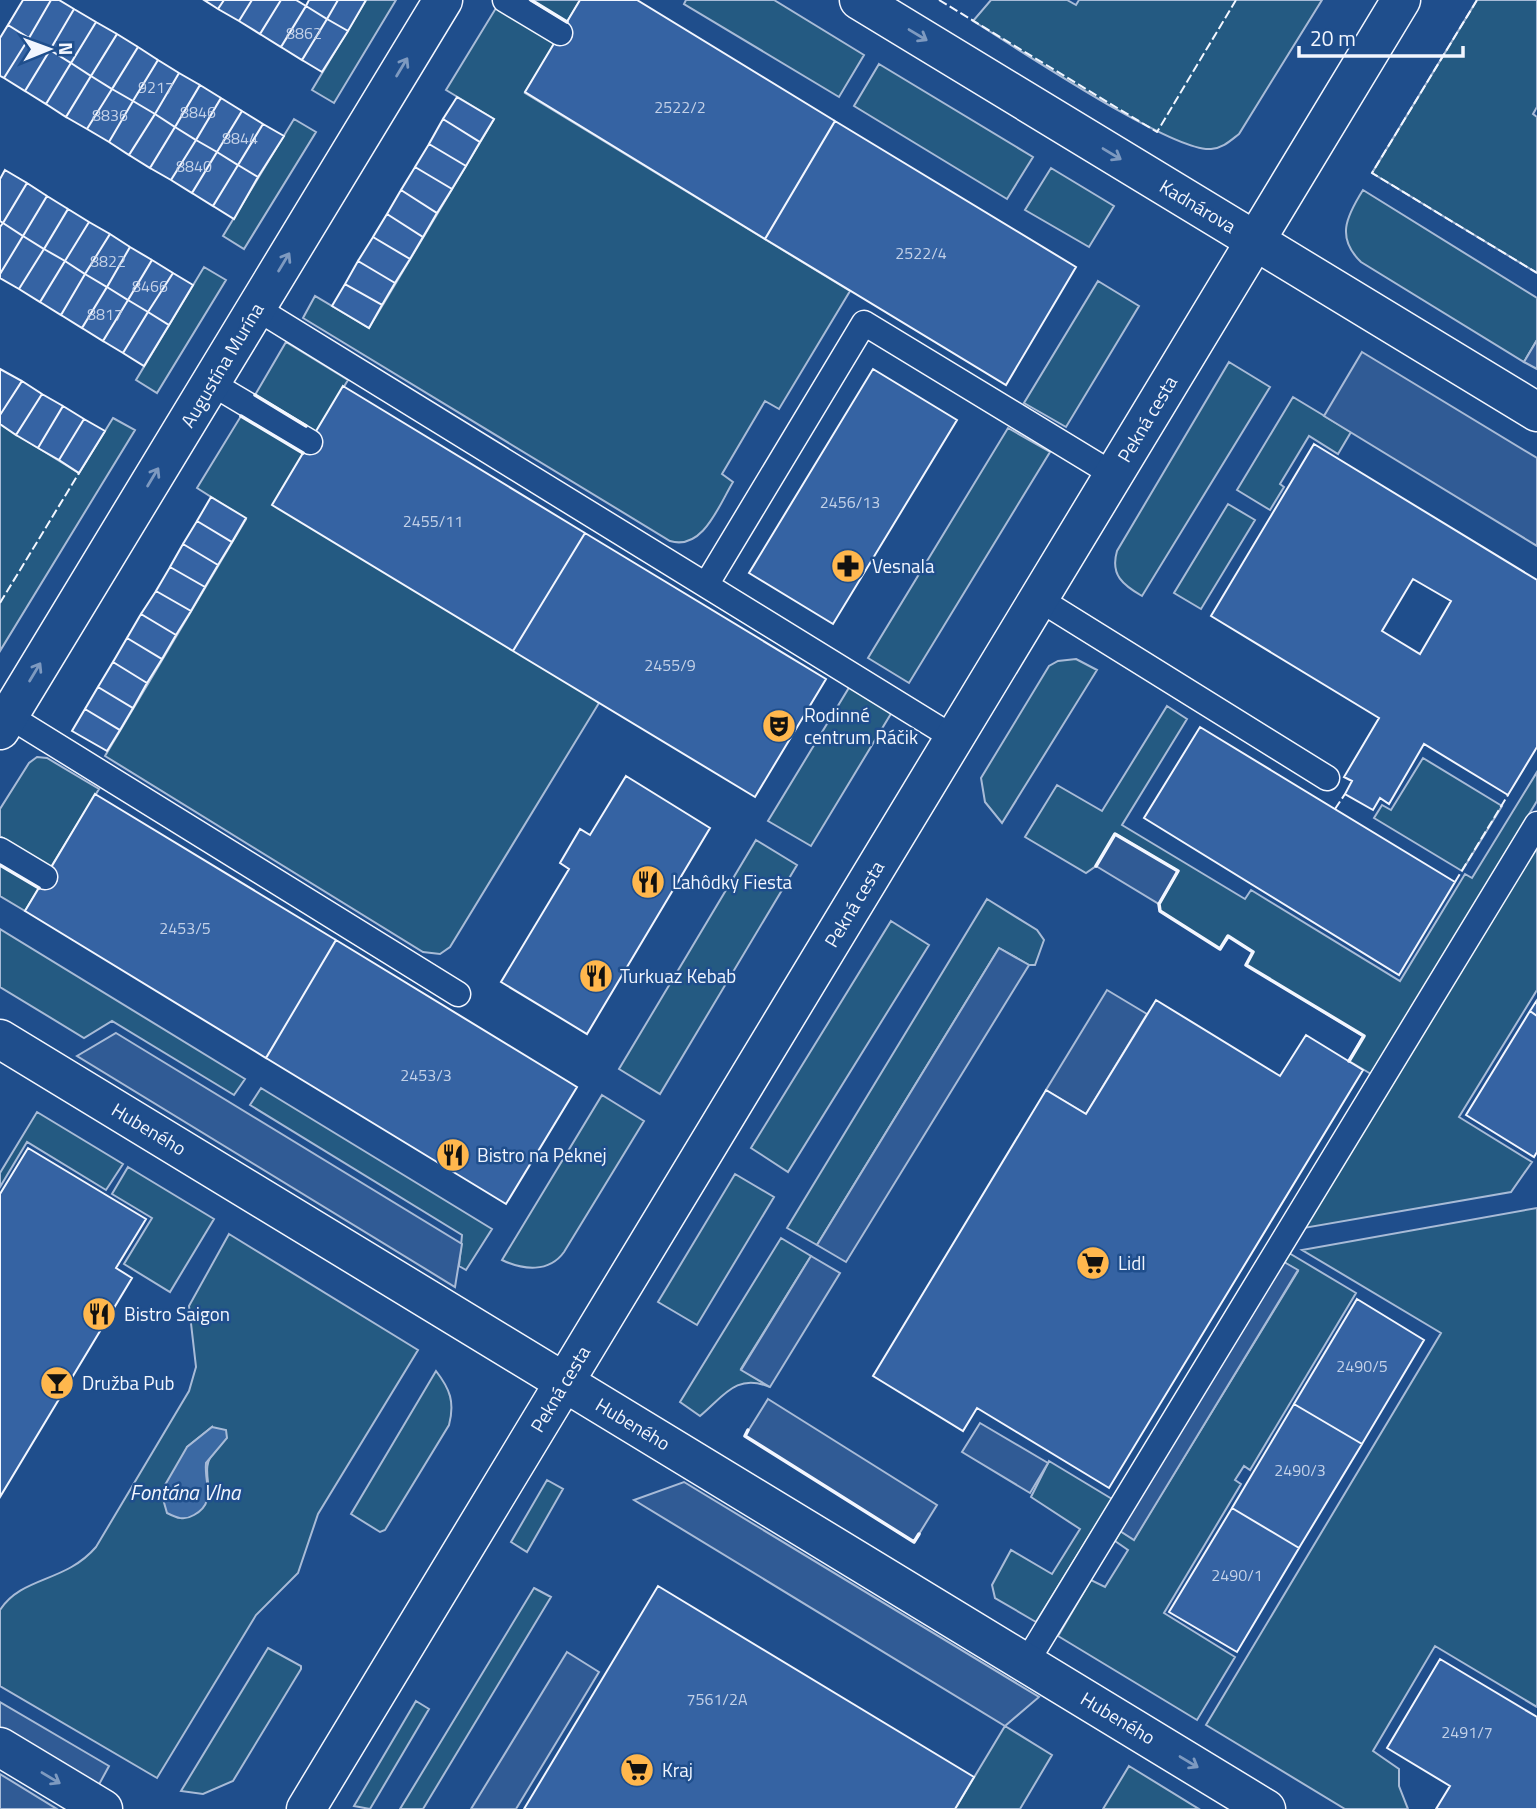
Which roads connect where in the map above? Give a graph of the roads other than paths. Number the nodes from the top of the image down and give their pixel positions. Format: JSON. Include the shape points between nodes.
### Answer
{"nodes":[{"id":1,"x":443,"y":0,"type":"edge"},
{"id":2,"x":505,"y":0,"type":"edge"},
{"id":3,"x":859,"y":0,"type":"edge"},
{"id":4,"x":1401,"y":0,"type":"edge"},
{"id":5,"x":560,"y":33,"type":"dead end"},
{"id":6,"x":1255,"y":241,"type":"junction"},
{"id":7,"x":256,"y":308,"type":"junction"},
{"id":8,"x":211,"y":383,"type":"junction"},
{"id":9,"x":1537,"y":412,"type":"edge"},
{"id":10,"x":310,"y":442,"type":"dead end"},
{"id":11,"x":1114,"y":475,"type":"junction"},
{"id":12,"x":706,"y":584,"type":"junction"},
{"id":13,"x":1040,"y":599,"type":"junction"},
{"id":14,"x":4,"y":723,"type":"edge"},
{"id":15,"x":954,"y":738,"type":"junction"},
{"id":16,"x":1327,"y":778,"type":"dead end"},
{"id":17,"x":1537,"y":824,"type":"edge"},
{"id":18,"x":0,"y":850,"type":"edge"},
{"id":19,"x":45,"y":877,"type":"dead end"},
{"id":20,"x":458,"y":994,"type":"dead end"},
{"id":21,"x":0,"y":1039,"type":"edge"},
{"id":22,"x":564,"y":1382,"type":"junction"},
{"id":23,"x":1026,"y":1663,"type":"junction"},
{"id":24,"x":0,"y":1747,"type":"edge"},
{"id":25,"x":103,"y":1809,"type":"edge"},
{"id":26,"x":306,"y":1809,"type":"edge"},
{"id":27,"x":1266,"y":1809,"type":"edge"}],
"edges":[{"from":7,"to":1,"type":"street","name":"Augustína Murína","one_way":true},
{"from":2,"to":5,"type":"lane"},
{"from":3,"to":6,"type":"street","name":"Kadnárova","one_way":true},
{"from":4,"to":6,"type":"street","name":"Pekná cesta"},
{"from":6,"to":9,"type":"street","name":"Kadnárova"},
{"from":6,"to":11,"type":"street","name":"Pekná cesta"},
{"from":7,"to":8,"type":"street","name":"Augustína Murína"},
{"from":7,"to":12,"type":"lane"},
{"from":8,"to":10,"type":"lane"},
{"from":14,"to":8,"type":"street","name":"Augustína Murína","one_way":true},
{"from":11,"to":12,"type":"lane","via":[[863,323]]},
{"from":11,"to":13,"type":"street","name":"Pekná cesta"},
{"from":12,"to":15,"type":"lane"},
{"from":13,"to":15,"type":"street","name":"Pekná cesta"},
{"from":13,"to":16,"type":"lane"},
{"from":14,"to":20,"type":"lane"},
{"from":15,"to":22,"type":"street","name":"Pekná cesta"},
{"from":17,"to":23,"type":"lane"},
{"from":18,"to":19,"type":"lane"},
{"from":21,"to":22,"type":"street","name":"Hubeného"},
{"from":22,"to":23,"type":"street","name":"Hubeného"},
{"from":22,"to":26,"type":"street","name":"Pekná cesta"},
{"from":23,"to":27,"type":"street","name":"Hubeného","one_way":true},
{"from":24,"to":25,"type":"street","one_way":true}]}
